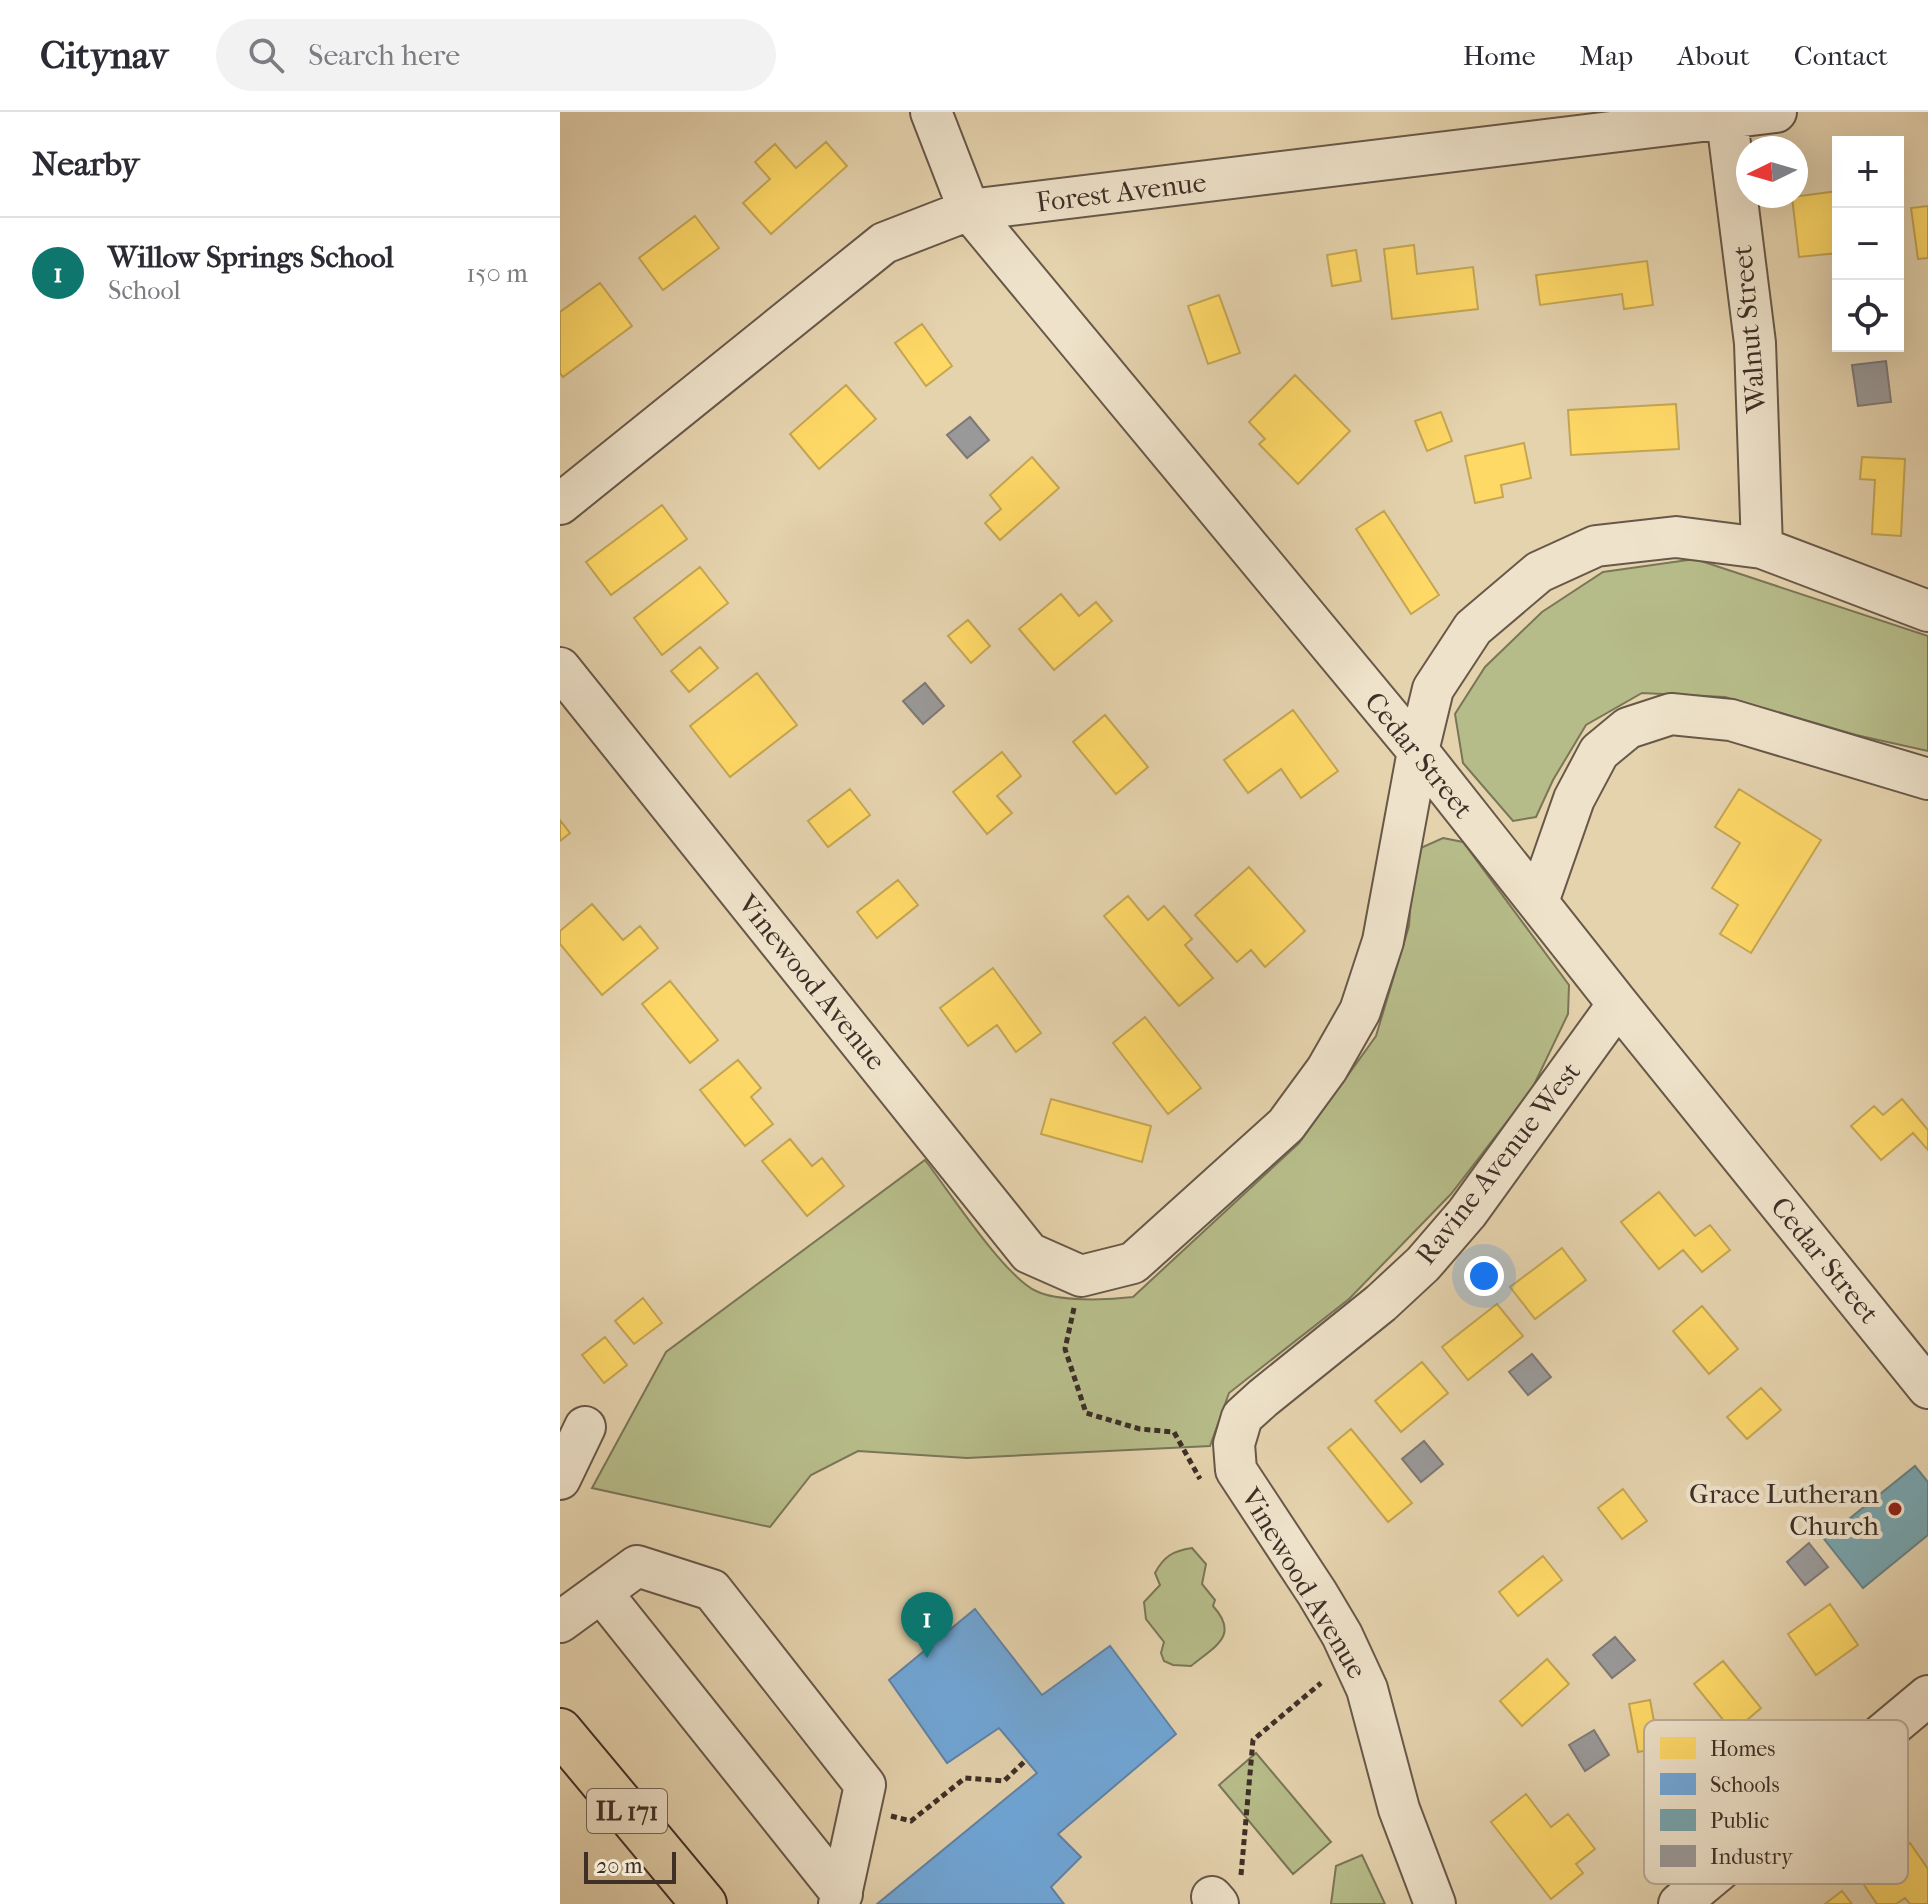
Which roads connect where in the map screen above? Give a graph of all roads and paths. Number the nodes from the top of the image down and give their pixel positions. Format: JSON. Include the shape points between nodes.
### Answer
{"nodes":[{"id":1,"x":931,"y":112,"type":"edge"},
{"id":2,"x":1776,"y":112,"type":"edge"},
{"id":3,"x":1726,"y":115,"type":"edge"},
{"id":4,"x":969,"y":210,"type":"junction"},
{"id":5,"x":560,"y":504,"type":"edge"},
{"id":6,"x":1762,"y":548,"type":"junction"},
{"id":7,"x":1928,"y":611,"type":"edge"},
{"id":8,"x":560,"y":668,"type":"edge"},
{"id":9,"x":1418,"y":751,"type":"junction"},
{"id":10,"x":1928,"y":779,"type":"edge"},
{"id":11,"x":1538,"y":902,"type":"junction"},
{"id":12,"x":1618,"y":1004,"type":"junction"},
{"id":13,"x":1081,"y":1276,"type":"junction"},
{"id":14,"x":1928,"y":1388,"type":"edge"},
{"id":15,"x":585,"y":1427,"type":"dead end"},
{"id":16,"x":1234,"y":1444,"type":"joint"},
{"id":17,"x":560,"y":1479,"type":"edge"},
{"id":18,"x":1207,"y":1489,"type":"dead end"},
{"id":19,"x":601,"y":1592,"type":"junction"},
{"id":20,"x":560,"y":1622,"type":"edge"},
{"id":21,"x":1321,"y":1683,"type":"dead end"},
{"id":22,"x":1928,"y":1696,"type":"edge"},
{"id":23,"x":1899,"y":1720,"type":"edge"},
{"id":24,"x":560,"y":1731,"type":"edge"},
{"id":25,"x":1026,"y":1760,"type":"dead end"},
{"id":26,"x":883,"y":1815,"type":"dead end"},
{"id":27,"x":1703,"y":1884,"type":"edge"},
{"id":28,"x":1223,"y":1897,"type":"edge"},
{"id":29,"x":840,"y":1899,"type":"edge"},
{"id":30,"x":704,"y":1904,"type":"edge"},
{"id":31,"x":1435,"y":1904,"type":"edge"},
{"id":32,"x":1679,"y":1904,"type":"edge"}],
"edges":[{"from":1,"to":4,"type":"street","name":"Cedar Street"},
{"from":2,"to":3,"type":"street","name":"Forest Avenue"},
{"from":3,"to":4,"type":"street","name":"Forest Avenue"},
{"from":3,"to":6,"type":"street","name":"Walnut Street","via":[[1755,343]]},
{"from":4,"to":5,"type":"street","name":"Forest Avenue","via":[[884,243]]},
{"from":4,"to":9,"type":"street","name":"Cedar Street"},
{"from":6,"to":7,"type":"street"},
{"from":6,"to":9,"type":"street","via":[[1676,537],[1596,546],[1539,572],[1473,628],[1433,689]]},
{"from":8,"to":13,"type":"street","name":"Vinewood Avenue","via":[[1029,1253]]},
{"from":9,"to":11,"type":"street","name":"Cedar Street"},
{"from":9,"to":13,"type":"street","via":[[1383,941],[1360,1011],[1327,1069],[1286,1125],[1133,1263]]},
{"from":10,"to":11,"type":"street","via":[[1731,720],[1671,714],[1628,728],[1599,752],[1574,799]]},
{"from":11,"to":12,"type":"street","name":"Cedar Street"},
{"from":12,"to":14,"type":"street","name":"Cedar Street"},
{"from":12,"to":16,"type":"street","name":"Ravine Avenue West","via":[[1467,1213],[1423,1264],[1242,1417]]},
{"from":13,"to":18,"type":"path","via":[[1065,1349],[1086,1413],[1140,1429],[1174,1432]]},
{"from":15,"to":17,"type":"street"},
{"from":16,"to":31,"type":"street","name":"Vinewood Avenue","via":[[1236,1470],[1317,1593],[1367,1689],[1399,1809]]},
{"from":19,"to":20,"type":"street"},
{"from":19,"to":29,"type":"street"},
{"from":19,"to":29,"type":"street","via":[[637,1566],[712,1590],[865,1785]]},
{"from":21,"to":28,"type":"path","via":[[1253,1740]]},
{"from":22,"to":23,"type":"street"},
{"from":24,"to":30,"type":"main road","number":"IL 171"},
{"from":25,"to":26,"type":"path","via":[[1004,1781],[965,1778],[911,1821]]},
{"from":27,"to":32,"type":"street"}]}
